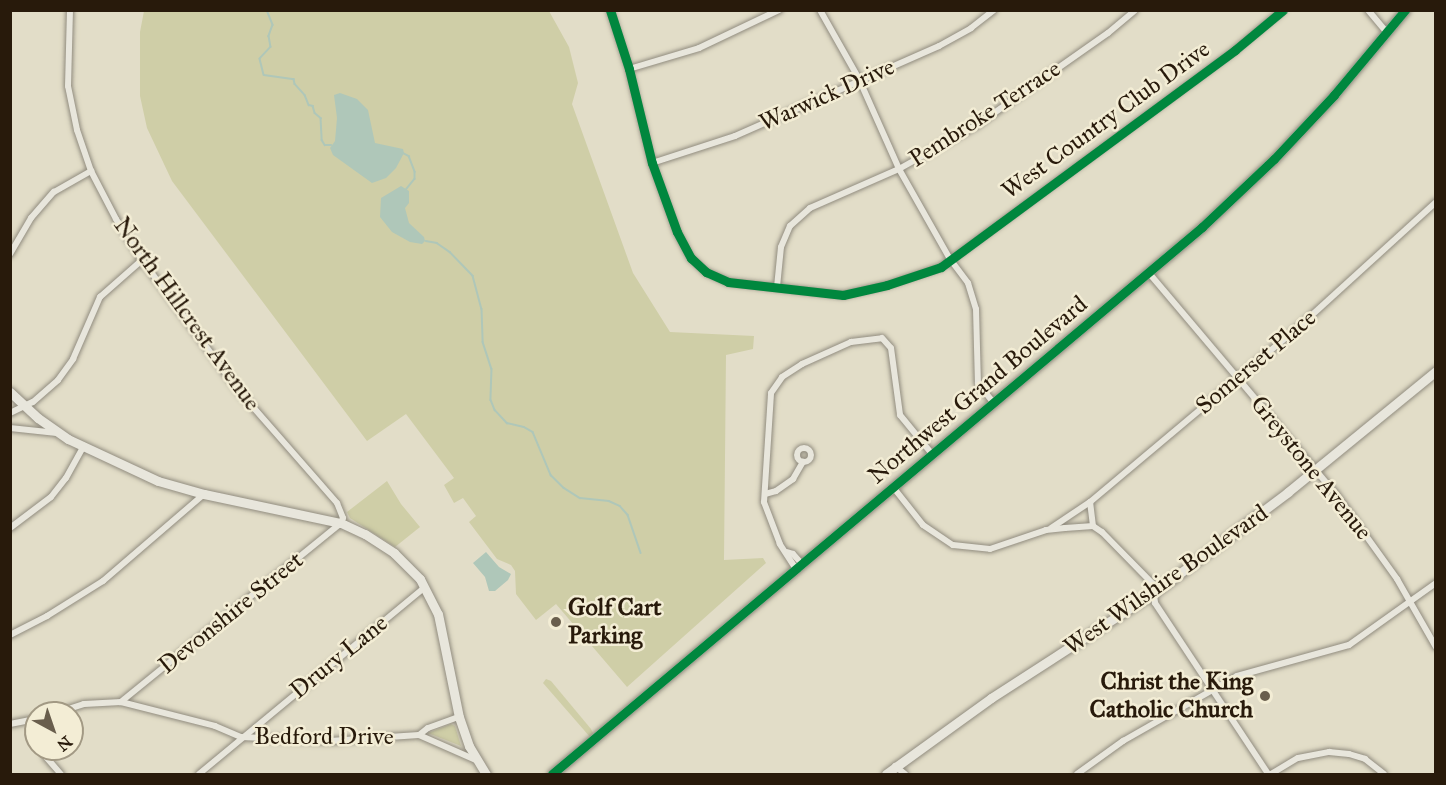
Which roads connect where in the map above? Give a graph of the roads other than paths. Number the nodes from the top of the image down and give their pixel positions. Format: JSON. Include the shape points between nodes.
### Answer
{"nodes":[{"id":1,"x":70,"y":10,"type":"edge"},
{"id":2,"x":610,"y":10,"type":"edge"},
{"id":3,"x":779,"y":10,"type":"edge"},
{"id":4,"x":820,"y":10,"type":"edge"},
{"id":5,"x":994,"y":10,"type":"edge"},
{"id":6,"x":1135,"y":10,"type":"edge"},
{"id":7,"x":1283,"y":10,"type":"edge"},
{"id":8,"x":1368,"y":10,"type":"edge"},
{"id":9,"x":1405,"y":10,"type":"edge"},
{"id":10,"x":1388,"y":33,"type":"junction"},
{"id":11,"x":629,"y":69,"type":"junction"},
{"id":12,"x":859,"y":79,"type":"junction"},
{"id":13,"x":652,"y":163,"type":"junction"},
{"id":14,"x":899,"y":169,"type":"junction"},
{"id":15,"x":91,"y":171,"type":"junction"},
{"id":16,"x":1436,"y":202,"type":"edge"},
{"id":17,"x":10,"y":254,"type":"edge"},
{"id":18,"x":950,"y":259,"type":"junction"},
{"id":19,"x":142,"y":260,"type":"junction"},
{"id":20,"x":1149,"y":273,"type":"junction"},
{"id":21,"x":777,"y":287,"type":"junction"},
{"id":22,"x":1436,"y":371,"type":"edge"},
{"id":23,"x":1238,"y":379,"type":"junction"},
{"id":24,"x":10,"y":392,"type":"edge"},
{"id":25,"x":993,"y":402,"type":"junction"},
{"id":26,"x":25,"y":406,"type":"junction"},
{"id":27,"x":10,"y":413,"type":"edge"},
{"id":28,"x":10,"y":428,"type":"edge"},
{"id":29,"x":60,"y":433,"type":"junction"},
{"id":30,"x":84,"y":446,"type":"junction"},
{"id":31,"x":932,"y":454,"type":"junction"},
{"id":32,"x":803,"y":462,"type":"dead end"},
{"id":33,"x":1315,"y":470,"type":"junction"},
{"id":34,"x":893,"y":488,"type":"junction"},
{"id":35,"x":204,"y":494,"type":"junction"},
{"id":36,"x":765,"y":494,"type":"junction"},
{"id":37,"x":1090,"y":502,"type":"junction"},
{"id":38,"x":341,"y":523,"type":"junction"},
{"id":39,"x":1093,"y":526,"type":"junction"},
{"id":40,"x":10,"y":528,"type":"edge"},
{"id":41,"x":1046,"y":530,"type":"junction"},
{"id":42,"x":799,"y":566,"type":"junction"},
{"id":43,"x":1436,"y":583,"type":"edge"},
{"id":44,"x":425,"y":586,"type":"junction"},
{"id":45,"x":1155,"y":592,"type":"junction"},
{"id":46,"x":1410,"y":600,"type":"junction"},
{"id":47,"x":10,"y":635,"type":"edge"},
{"id":48,"x":1436,"y":647,"type":"edge"},
{"id":49,"x":1213,"y":691,"type":"junction"},
{"id":50,"x":121,"y":702,"type":"junction"},
{"id":51,"x":84,"y":704,"type":"edge"},
{"id":52,"x":459,"y":717,"type":"junction"},
{"id":53,"x":419,"y":735,"type":"junction"},
{"id":54,"x":241,"y":738,"type":"junction"},
{"id":55,"x":476,"y":760,"type":"junction"},
{"id":56,"x":49,"y":761,"type":"edge"},
{"id":57,"x":895,"y":766,"type":"junction"},
{"id":58,"x":61,"y":774,"type":"edge"},
{"id":59,"x":199,"y":774,"type":"edge"},
{"id":60,"x":486,"y":774,"type":"edge"},
{"id":61,"x":552,"y":774,"type":"edge"},
{"id":62,"x":886,"y":774,"type":"edge"},
{"id":63,"x":905,"y":774,"type":"edge"},
{"id":64,"x":1077,"y":774,"type":"edge"},
{"id":65,"x":1269,"y":774,"type":"edge"},
{"id":66,"x":1384,"y":774,"type":"edge"}],
"edges":[{"from":1,"to":15,"type":"street","name":"North Hillcrest Avenue","via":[[68,86]]},
{"from":2,"to":11,"type":"street","name":"West Country Club Drive"},
{"from":3,"to":11,"type":"street","via":[[699,48]]},
{"from":4,"to":12,"type":"street"},
{"from":5,"to":12,"type":"street","name":"Warwick Drive","via":[[939,46]]},
{"from":6,"to":14,"type":"street","name":"Pembroke Terrace","via":[[977,125]]},
{"from":7,"to":18,"type":"street","name":"West Country Club Drive","via":[[1235,50]]},
{"from":8,"to":10,"type":"street"},
{"from":9,"to":10,"type":"street","name":"Northwest Grand Boulevard"},
{"from":10,"to":20,"type":"street","name":"Northwest Grand Boulevard","via":[[1274,159]]},
{"from":11,"to":13,"type":"street","name":"West Country Club Drive"},
{"from":12,"to":13,"type":"street","name":"Warwick Drive","via":[[735,136]]},
{"from":12,"to":14,"type":"street"},
{"from":13,"to":21,"type":"street","name":"West Country Club Drive","via":[[691,258],[706,272],[728,282]]},
{"from":14,"to":18,"type":"street"},
{"from":14,"to":21,"type":"street","name":"Pembroke Terrace","via":[[810,208],[790,226],[781,248]]},
{"from":15,"to":17,"type":"street","via":[[54,192],[31,218]]},
{"from":15,"to":19,"type":"street","name":"North Hillcrest Avenue"},
{"from":16,"to":23,"type":"street","name":"Somerset Place"},
{"from":18,"to":21,"type":"street","name":"West Country Club Drive","via":[[941,267],[843,295]]},
{"from":18,"to":25,"type":"street","via":[[968,283],[976,309],[978,383]]},
{"from":19,"to":26,"type":"street","via":[[100,297],[58,381]]},
{"from":19,"to":38,"type":"street","name":"North Hillcrest Avenue","via":[[239,391],[341,508]]},
{"from":20,"to":23,"type":"street","name":"Greystone Avenue"},
{"from":20,"to":25,"type":"street","name":"Northwest Grand Boulevard"},
{"from":22,"to":33,"type":"street","name":"West Wilshire Boulevard"},
{"from":23,"to":33,"type":"street","name":"Greystone Avenue"},
{"from":23,"to":37,"type":"street","name":"Somerset Place"},
{"from":24,"to":26,"type":"street"},
{"from":25,"to":31,"type":"street","name":"Northwest Grand Boulevard"},
{"from":26,"to":27,"type":"street"},
{"from":26,"to":29,"type":"street"},
{"from":28,"to":29,"type":"street"},
{"from":29,"to":30,"type":"street"},
{"from":30,"to":35,"type":"street","via":[[158,481]]},
{"from":30,"to":40,"type":"street","via":[[51,497]]},
{"from":31,"to":34,"type":"street","name":"Northwest Grand Boulevard"},
{"from":31,"to":36,"type":"street","via":[[900,415],[887,342],[882,338],[851,342],[802,364],[774,387]]},
{"from":32,"to":36,"type":"street","via":[[789,483]]},
{"from":33,"to":45,"type":"street","name":"West Wilshire Boulevard"},
{"from":33,"to":46,"type":"street","name":"Greystone Avenue","via":[[1367,535]]},
{"from":34,"to":41,"type":"street","via":[[923,525],[953,545],[990,549]]},
{"from":34,"to":42,"type":"street","name":"Northwest Grand Boulevard"},
{"from":35,"to":38,"type":"street"},
{"from":35,"to":47,"type":"street","via":[[103,581]]},
{"from":36,"to":42,"type":"street","via":[[769,519]]},
{"from":37,"to":39,"type":"street"},
{"from":37,"to":41,"type":"street","name":"Somerset Place"},
{"from":38,"to":44,"type":"street","via":[[386,547]]},
{"from":38,"to":50,"type":"street","name":"Devonshire Street"},
{"from":39,"to":41,"type":"street"},
{"from":39,"to":45,"type":"street","via":[[1153,584]]},
{"from":42,"to":61,"type":"street","name":"Northwest Grand Boulevard"},
{"from":43,"to":46,"type":"street"},
{"from":44,"to":52,"type":"street","via":[[442,625]]},
{"from":44,"to":54,"type":"street","name":"Drury Lane"},
{"from":45,"to":49,"type":"street","via":[[1155,603]]},
{"from":45,"to":57,"type":"street","name":"West Wilshire Boulevard","via":[[991,698]]},
{"from":46,"to":48,"type":"street","name":"Greystone Avenue"},
{"from":46,"to":49,"type":"street","via":[[1349,645],[1237,675]]},
{"from":49,"to":64,"type":"street","via":[[1124,741]]},
{"from":49,"to":65,"type":"street"},
{"from":50,"to":51,"type":"street","name":"Bedford Drive"},
{"from":50,"to":54,"type":"street","name":"Bedford Drive","via":[[215,726]]},
{"from":52,"to":53,"type":"street","name":"Bedford Drive"},
{"from":52,"to":55,"type":"street"},
{"from":53,"to":54,"type":"street","name":"Bedford Drive","via":[[330,741]]},
{"from":53,"to":55,"type":"street","name":"Bedford Drive"},
{"from":54,"to":59,"type":"street","name":"Drury Lane"},
{"from":55,"to":60,"type":"street"},
{"from":56,"to":58,"type":"street"},
{"from":57,"to":62,"type":"street","name":"West Wilshire Boulevard"},
{"from":57,"to":63,"type":"street"},
{"from":65,"to":66,"type":"street","via":[[1298,758],[1329,752],[1365,759]]}]}
